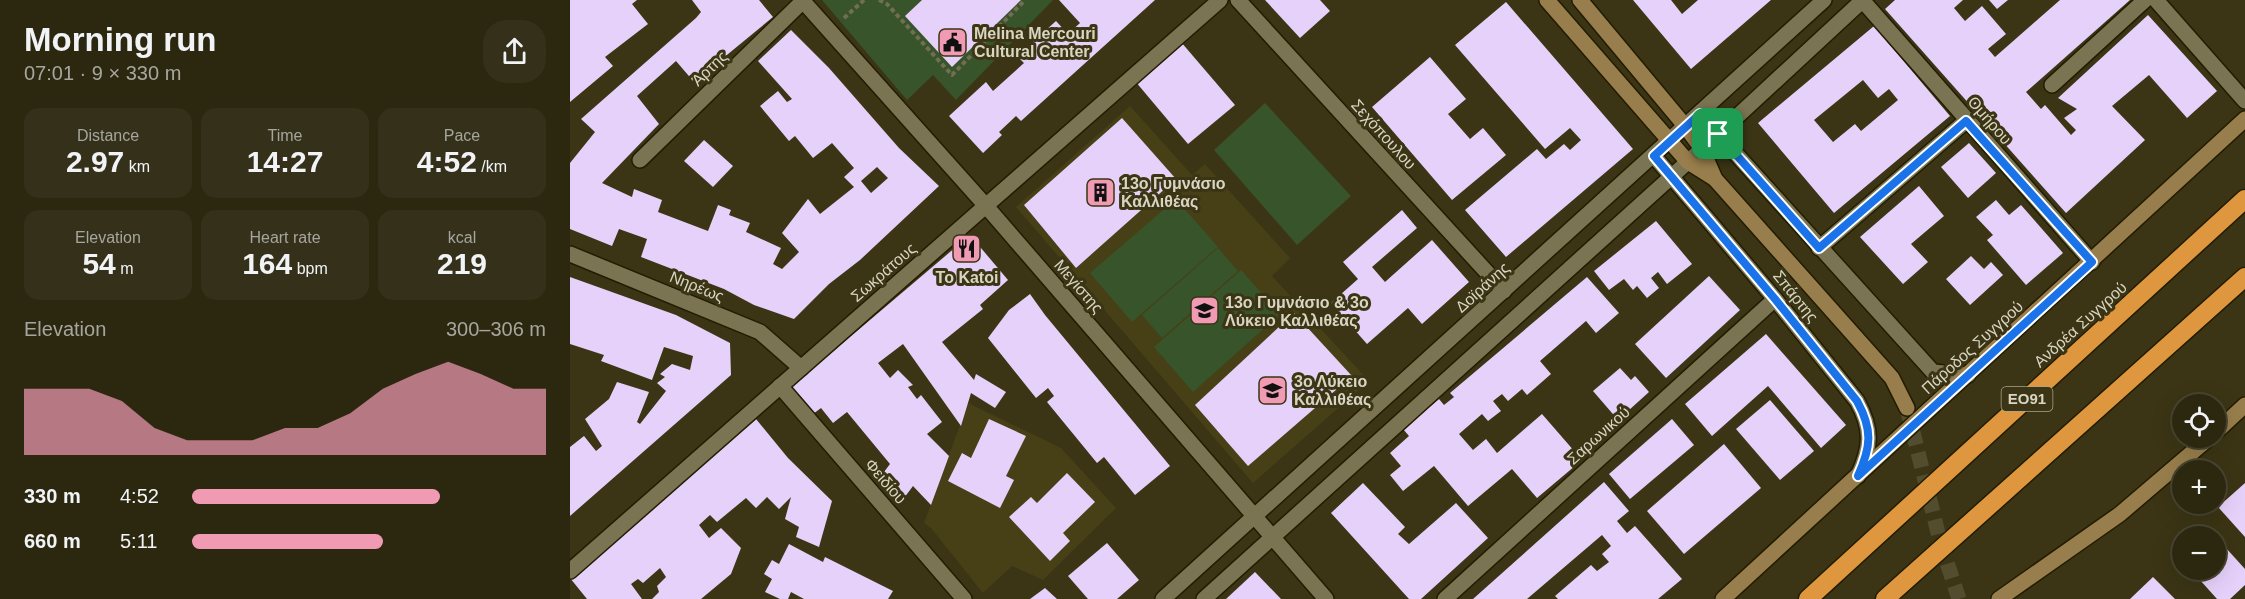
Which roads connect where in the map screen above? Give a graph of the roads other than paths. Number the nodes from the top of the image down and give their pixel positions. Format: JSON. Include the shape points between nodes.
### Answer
{"nodes":[{"id":1,"x":1220,"y":0,"type":"edge"},
{"id":2,"x":1238,"y":0,"type":"edge"},
{"id":3,"x":1547,"y":0,"type":"edge"},
{"id":4,"x":1580,"y":0,"type":"edge"},
{"id":5,"x":1824,"y":0,"type":"edge"},
{"id":6,"x":1863,"y":0,"type":"edge"},
{"id":7,"x":2145,"y":0,"type":"edge"},
{"id":8,"x":2156,"y":0,"type":"edge"},
{"id":9,"x":802,"y":1,"type":"edge"},
{"id":10,"x":2052,"y":85,"type":"dead end"},
{"id":11,"x":2245,"y":101,"type":"edge"},
{"id":12,"x":1700,"y":114,"type":"junction"},
{"id":13,"x":2245,"y":119,"type":"edge"},
{"id":14,"x":1966,"y":121,"type":"junction"},
{"id":15,"x":1686,"y":127,"type":"junction"},
{"id":16,"x":1718,"y":134,"type":"junction"},
{"id":17,"x":1670,"y":141,"type":"junction"},
{"id":18,"x":1702,"y":149,"type":"junction"},
{"id":19,"x":1654,"y":156,"type":"junction"},
{"id":20,"x":640,"y":160,"type":"dead end"},
{"id":21,"x":1688,"y":162,"type":"junction"},
{"id":22,"x":1672,"y":177,"type":"junction"},
{"id":23,"x":1715,"y":179,"type":"junction"},
{"id":24,"x":2245,"y":199,"type":"edge"},
{"id":25,"x":986,"y":206,"type":"junction"},
{"id":26,"x":1819,"y":248,"type":"junction"},
{"id":27,"x":570,"y":254,"type":"edge"},
{"id":28,"x":2092,"y":262,"type":"junction"},
{"id":29,"x":2245,"y":277,"type":"edge"},
{"id":30,"x":1504,"y":291,"type":"junction"},
{"id":31,"x":1775,"y":299,"type":"junction"},
{"id":32,"x":801,"y":368,"type":"junction"},
{"id":33,"x":1968,"y":375,"type":"junction"},
{"id":34,"x":780,"y":386,"type":"junction"},
{"id":35,"x":2245,"y":405,"type":"edge"},
{"id":36,"x":1907,"y":408,"type":"tunnel mouth"},
{"id":37,"x":2226,"y":423,"type":"edge"},
{"id":38,"x":2197,"y":448,"type":"edge"},
{"id":39,"x":1858,"y":476,"type":"junction"},
{"id":40,"x":1254,"y":517,"type":"junction"},
{"id":41,"x":1272,"y":538,"type":"junction"},
{"id":42,"x":570,"y":571,"type":"edge"},
{"id":43,"x":2007,"y":596,"type":"edge"},
{"id":44,"x":964,"y":599,"type":"edge"},
{"id":45,"x":1163,"y":599,"type":"edge"},
{"id":46,"x":1204,"y":599,"type":"edge"},
{"id":47,"x":1326,"y":599,"type":"edge"},
{"id":48,"x":1445,"y":599,"type":"edge"},
{"id":49,"x":1723,"y":599,"type":"edge"},
{"id":50,"x":1808,"y":599,"type":"edge"},
{"id":51,"x":1885,"y":599,"type":"edge"}],
"edges":[{"from":1,"to":25,"type":"street","name":"Σωκράτους"},
{"from":2,"to":30,"type":"street","name":"Σεχόπουλου"},
{"from":3,"to":17,"type":"street","name":"Σπάρτης"},
{"from":4,"to":15,"type":"street","name":"Σπάρτης"},
{"from":5,"to":12,"type":"street","name":"Δοϊράνης"},
{"from":6,"to":14,"type":"street","name":"Ομήρου"},
{"from":6,"to":16,"type":"street"},
{"from":7,"to":10,"type":"street"},
{"from":8,"to":11,"type":"street"},
{"from":9,"to":20,"type":"street","name":"Άρτης"},
{"from":9,"to":25,"type":"street","name":"Μεγίστης"},
{"from":12,"to":15,"type":"street","name":"Δοϊράνης"},
{"from":12,"to":16,"type":"street"},
{"from":13,"to":28,"type":"street","name":"Πάροδος Συγγρού"},
{"from":14,"to":26,"type":"street"},
{"from":14,"to":28,"type":"street","name":"Ομήρου"},
{"from":15,"to":17,"type":"street","name":"Δοϊράνης"},
{"from":15,"to":18,"type":"street","name":"Σπάρτης"},
{"from":16,"to":18,"type":"street"},
{"from":16,"to":26,"type":"street"},
{"from":17,"to":19,"type":"street","name":"Δοϊράνης"},
{"from":17,"to":21,"type":"street","name":"Σπάρτης"},
{"from":18,"to":21,"type":"street"},
{"from":18,"to":23,"type":"street","name":"Σπάρτης"},
{"from":19,"to":22,"type":"street","name":"Σπάρτης"},
{"from":19,"to":30,"type":"street","name":"Δοϊράνης"},
{"from":21,"to":22,"type":"street"},
{"from":21,"to":23,"type":"street","name":"Σπάρτης"},
{"from":22,"to":31,"type":"street","name":"Σπάρτης"},
{"from":22,"to":41,"type":"street"},
{"from":23,"to":36,"type":"street","name":"Σπάρτης","via":[[1881,364]]},
{"from":24,"to":50,"type":"highway","name":"Ανδρέα Συγγρού","number":"ΕΟ91"},
{"from":25,"to":32,"type":"street","name":"Σωκράτους"},
{"from":25,"to":40,"type":"street","name":"Μεγίστης"},
{"from":26,"to":33,"type":"street","via":[[1933,372]]},
{"from":27,"to":32,"type":"street","name":"Νηρέως","via":[[760,332]]},
{"from":28,"to":33,"type":"street","name":"Πάροδος Συγγρού"},
{"from":29,"to":51,"type":"highway"},
{"from":30,"to":40,"type":"street","name":"Δοϊράνης"},
{"from":31,"to":39,"type":"street","name":"Σπάρτης","via":[[1865,415],[1868,448]]},
{"from":31,"to":48,"type":"street","name":"Σαρωνικού"},
{"from":32,"to":34,"type":"street","name":"Σωκράτους"},
{"from":33,"to":39,"type":"street","name":"Πάροδος Συγγρού"},
{"from":34,"to":42,"type":"street","name":"Σωκράτους"},
{"from":34,"to":44,"type":"street","name":"Φειδίου"},
{"from":35,"to":37,"type":"street"},
{"from":38,"to":43,"type":"street","via":[[2127,509]]},
{"from":39,"to":49,"type":"street","name":"Πάροδος Συγγρού"},
{"from":40,"to":41,"type":"street","name":"Μεγίστης"},
{"from":40,"to":45,"type":"street","name":"Δοϊράνης"},
{"from":41,"to":46,"type":"street"},
{"from":41,"to":47,"type":"street","name":"Μεγίστης"}]}
